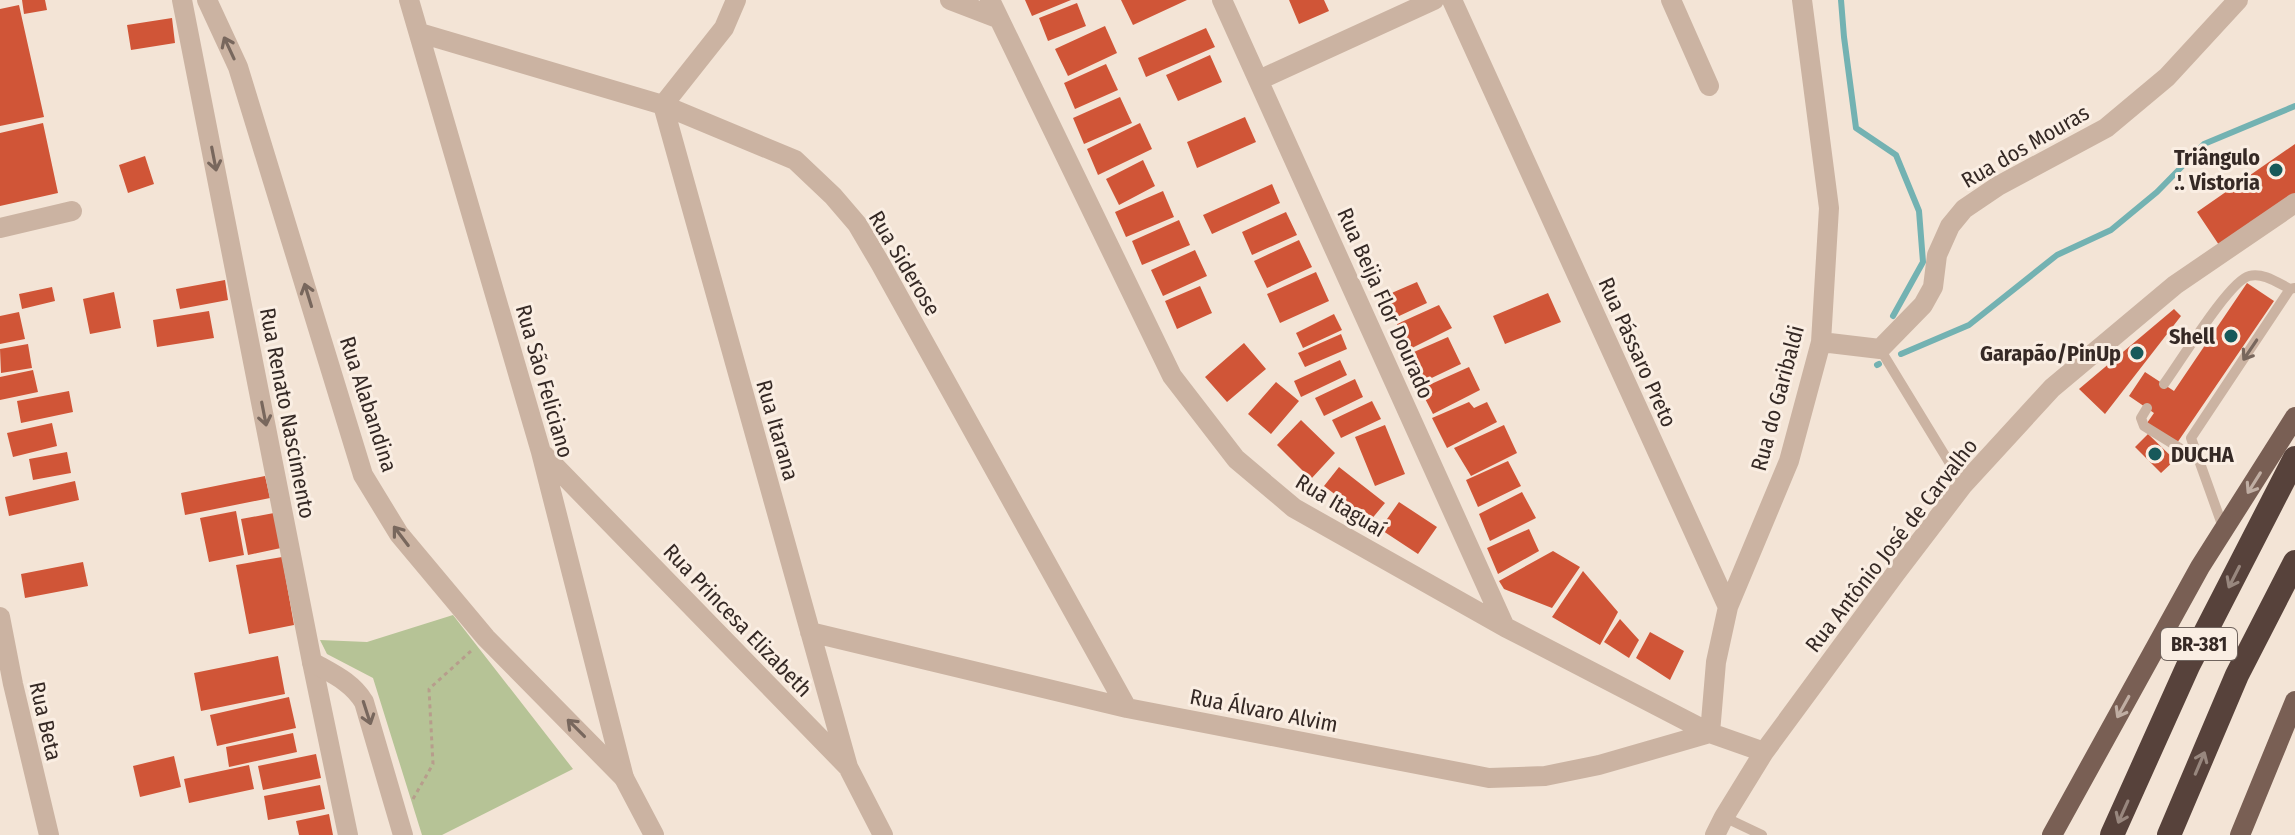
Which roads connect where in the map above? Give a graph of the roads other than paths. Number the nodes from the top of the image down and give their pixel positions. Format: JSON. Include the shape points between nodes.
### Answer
{"nodes":[{"id":1,"x":182,"y":0,"type":"edge"},
{"id":2,"x":207,"y":0,"type":"edge"},
{"id":3,"x":409,"y":0,"type":"edge"},
{"id":4,"x":736,"y":0,"type":"edge"},
{"id":5,"x":950,"y":0,"type":"edge"},
{"id":6,"x":1222,"y":0,"type":"edge"},
{"id":7,"x":1434,"y":0,"type":"edge"},
{"id":8,"x":1452,"y":0,"type":"edge"},
{"id":9,"x":1671,"y":0,"type":"edge"},
{"id":10,"x":1802,"y":0,"type":"edge"},
{"id":11,"x":2238,"y":0,"type":"edge"},
{"id":12,"x":994,"y":9,"type":"edge"},
{"id":13,"x":420,"y":33,"type":"junction"},
{"id":14,"x":1259,"y":80,"type":"junction"},
{"id":15,"x":1709,"y":86,"type":"dead end"},
{"id":16,"x":663,"y":105,"type":"junction"},
{"id":17,"x":2295,"y":203,"type":"edge"},
{"id":18,"x":72,"y":211,"type":"dead end"},
{"id":19,"x":0,"y":228,"type":"edge"},
{"id":20,"x":2292,"y":288,"type":"edge"},
{"id":21,"x":1821,"y":342,"type":"junction"},
{"id":22,"x":1880,"y":349,"type":"junction"},
{"id":23,"x":2164,"y":384,"type":"dead end"},
{"id":24,"x":2147,"y":408,"type":"dead end"},
{"id":25,"x":2295,"y":417,"type":"edge"},
{"id":26,"x":541,"y":452,"type":"junction"},
{"id":27,"x":2295,"y":458,"type":"edge"},
{"id":28,"x":2199,"y":460,"type":"junction"},
{"id":29,"x":1963,"y":485,"type":"junction"},
{"id":30,"x":2224,"y":531,"type":"junction"},
{"id":31,"x":2295,"y":562,"type":"edge"},
{"id":32,"x":1728,"y":607,"type":"junction"},
{"id":33,"x":0,"y":617,"type":"edge"},
{"id":34,"x":1505,"y":627,"type":"junction"},
{"id":35,"x":810,"y":632,"type":"junction"},
{"id":36,"x":312,"y":662,"type":"junction"},
{"id":37,"x":6,"y":685,"type":"edge"},
{"id":38,"x":2295,"y":701,"type":"edge"},
{"id":39,"x":1127,"y":708,"type":"junction"},
{"id":40,"x":1710,"y":733,"type":"junction"},
{"id":41,"x":1764,"y":752,"type":"junction"},
{"id":42,"x":848,"y":767,"type":"junction"},
{"id":43,"x":624,"y":778,"type":"junction"},
{"id":44,"x":1720,"y":826,"type":"edge"},
{"id":45,"x":2057,"y":826,"type":"edge"},
{"id":46,"x":401,"y":829,"type":"edge"},
{"id":47,"x":49,"y":835,"type":"edge"},
{"id":48,"x":348,"y":835,"type":"edge"},
{"id":49,"x":654,"y":835,"type":"edge"},
{"id":50,"x":883,"y":835,"type":"edge"},
{"id":51,"x":1762,"y":835,"type":"edge"},
{"id":52,"x":2042,"y":835,"type":"edge"},
{"id":53,"x":2112,"y":835,"type":"edge"},
{"id":54,"x":2169,"y":835,"type":"edge"},
{"id":55,"x":2240,"y":835,"type":"edge"}],
"edges":[{"from":1,"to":36,"type":"street","name":"Rua Renato Nascimento","one_way":true},
{"from":43,"to":2,"type":"street","name":"Rua Alabandina","one_way":true,"via":[[486,638],[399,534],[363,475],[238,67]]},
{"from":3,"to":13,"type":"street","name":"Rua São Feliciano"},
{"from":4,"to":16,"type":"street","via":[[724,28]]},
{"from":5,"to":12,"type":"street"},
{"from":6,"to":14,"type":"street","name":"Rua Beija Flor Dourado"},
{"from":7,"to":14,"type":"street"},
{"from":8,"to":32,"type":"street","name":"Rua Pássaro Preto"},
{"from":9,"to":15,"type":"street"},
{"from":10,"to":21,"type":"street","name":"Rua do Garibaldi","via":[[1829,208]]},
{"from":11,"to":22,"type":"street","name":"Rua dos Mouras","via":[[2167,77],[2106,128],[1964,209],[1937,255],[1933,287],[1923,305]]},
{"from":12,"to":34,"type":"street","name":"Rua Itaguaí","via":[[1172,376],[1236,459],[1294,508]]},
{"from":13,"to":16,"type":"street","name":"Rua Siderose"},
{"from":13,"to":26,"type":"street","name":"Rua São Feliciano"},
{"from":14,"to":34,"type":"street","name":"Rua Beija Flor Dourado"},
{"from":16,"to":35,"type":"street","name":"Rua Itarana"},
{"from":16,"to":39,"type":"street","name":"Rua Siderose","via":[[795,160],[857,224]]},
{"from":17,"to":29,"type":"street","name":"Rua Antônio José de Carvalho","via":[[2175,285],[2052,388]]},
{"from":18,"to":19,"type":"street"},
{"from":20,"to":23,"type":"lane","via":[[2260,275],[2247,276],[2230,290]]},
{"from":20,"to":28,"type":"lane","one_way":true,"via":[[2191,438]]},
{"from":21,"to":22,"type":"street"},
{"from":21,"to":32,"type":"street","name":"Rua do Garibaldi","via":[[1789,461]]},
{"from":22,"to":29,"type":"lane"},
{"from":24,"to":28,"type":"lane","via":[[2141,418],[2144,426]]},
{"from":25,"to":30,"type":"main road","one_way":true},
{"from":26,"to":42,"type":"street","name":"Rua Princesa Elizabeth"},
{"from":26,"to":43,"type":"street","name":"Rua São Feliciano"},
{"from":27,"to":53,"type":"highway","number":"BR-381","one_way":true,"via":[[2188,666]]},
{"from":28,"to":30,"type":"lane"},
{"from":29,"to":41,"type":"street","name":"Rua Antônio José de Carvalho"},
{"from":30,"to":45,"type":"main road","one_way":true},
{"from":54,"to":31,"type":"highway","number":"BR-381","one_way":true,"via":[[2237,675]]},
{"from":32,"to":40,"type":"street","via":[[1716,662]]},
{"from":33,"to":37,"type":"street","name":"Rua Beta"},
{"from":34,"to":40,"type":"street","name":"Rua Itaguaí"},
{"from":35,"to":39,"type":"street","name":"Rua Álvaro Alvim"},
{"from":35,"to":42,"type":"street","name":"Rua Itarana"},
{"from":36,"to":46,"type":"street","one_way":true,"via":[[347,681],[364,702]]},
{"from":36,"to":48,"type":"street","name":"Rua Renato Nascimento"},
{"from":37,"to":47,"type":"street","name":"Rua Beta"},
{"from":38,"to":55,"type":"main road"},
{"from":39,"to":40,"type":"street","name":"Rua Álvaro Alvim","via":[[1489,778],[1558,774]]},
{"from":40,"to":41,"type":"street","name":"Rua Itaguaí"},
{"from":41,"to":44,"type":"street","name":"Rua Antônio José de Carvalho"},
{"from":42,"to":50,"type":"street","name":"Rua Princesa Elizabeth"},
{"from":43,"to":49,"type":"street","name":"Rua Alabandina"},
{"from":44,"to":51,"type":"lane"},
{"from":45,"to":52,"type":"lane"}]}
